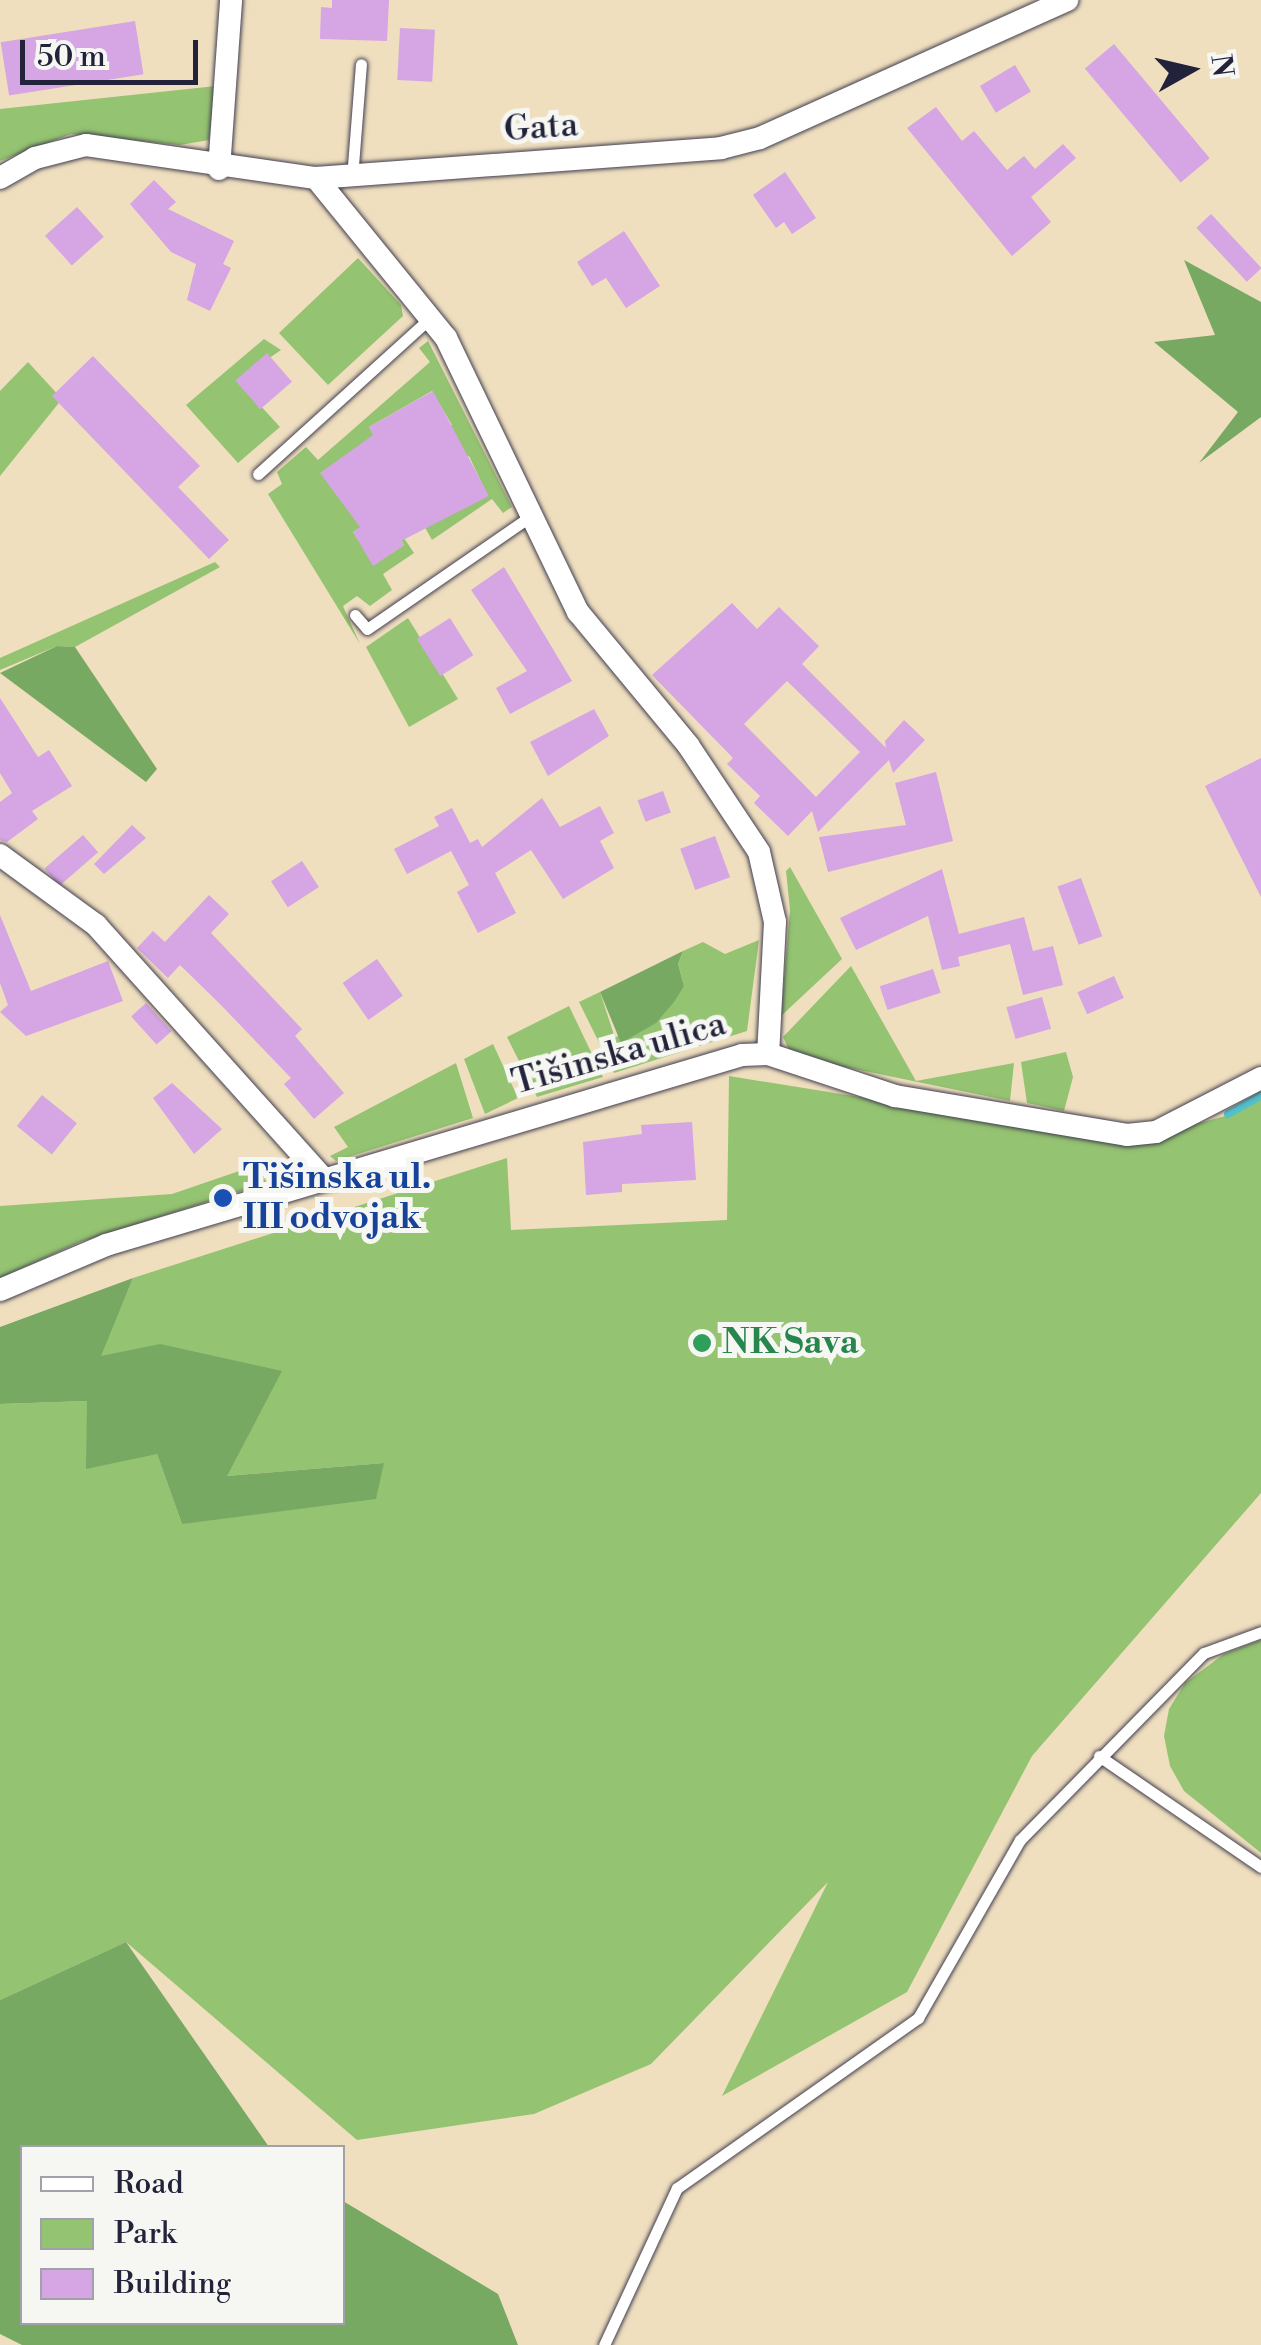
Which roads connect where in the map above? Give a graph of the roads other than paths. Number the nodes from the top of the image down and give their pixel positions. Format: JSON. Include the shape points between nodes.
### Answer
{"nodes":[{"id":1,"x":231,"y":0,"type":"edge"},
{"id":2,"x":1066,"y":0,"type":"edge"},
{"id":3,"x":361,"y":64,"type":"dead end"},
{"id":4,"x":218,"y":170,"type":"junction"},
{"id":5,"x":0,"y":178,"type":"edge"},
{"id":6,"x":316,"y":178,"type":"junction"},
{"id":7,"x":352,"y":178,"type":"junction"},
{"id":8,"x":430,"y":317,"type":"junction"},
{"id":9,"x":258,"y":474,"type":"dead end"},
{"id":10,"x":531,"y":516,"type":"junction"},
{"id":11,"x":356,"y":615,"type":"dead end"},
{"id":12,"x":0,"y":855,"type":"edge"},
{"id":13,"x":768,"y":1054,"type":"junction"},
{"id":14,"x":1261,"y":1078,"type":"edge"},
{"id":15,"x":324,"y":1179,"type":"junction"},
{"id":16,"x":0,"y":1290,"type":"edge"},
{"id":17,"x":1261,"y":1632,"type":"edge"},
{"id":18,"x":1100,"y":1756,"type":"junction"},
{"id":19,"x":1261,"y":1867,"type":"edge"},
{"id":20,"x":604,"y":2345,"type":"edge"}],
"edges":[{"from":1,"to":4,"type":"street"},
{"from":2,"to":7,"type":"street","name":"Gata","via":[[742,143]]},
{"from":3,"to":7,"type":"lane"},
{"from":4,"to":5,"type":"street","name":"Gata","via":[[86,145],[35,158]]},
{"from":4,"to":6,"type":"street","name":"Gata"},
{"from":6,"to":7,"type":"street","name":"Gata"},
{"from":6,"to":8,"type":"street"},
{"from":8,"to":9,"type":"lane"},
{"from":8,"to":10,"type":"street","via":[[475,391]]},
{"from":10,"to":11,"type":"lane","via":[[367,629]]},
{"from":10,"to":13,"type":"street","via":[[578,612],[688,745],[768,873],[776,926]]},
{"from":12,"to":15,"type":"street","via":[[96,924]]},
{"from":13,"to":14,"type":"street","name":"Tišinska ulica","via":[[895,1096],[1127,1135],[1156,1132]]},
{"from":13,"to":15,"type":"street","name":"Tišinska ulica","via":[[742,1054],[630,1084]]},
{"from":15,"to":16,"type":"street","name":"Tišinska ulica","via":[[106,1245]]},
{"from":17,"to":18,"type":"lane","via":[[1204,1653]]},
{"from":18,"to":19,"type":"lane"},
{"from":18,"to":20,"type":"lane","via":[[1020,1840],[918,2018],[677,2188]]}]}
